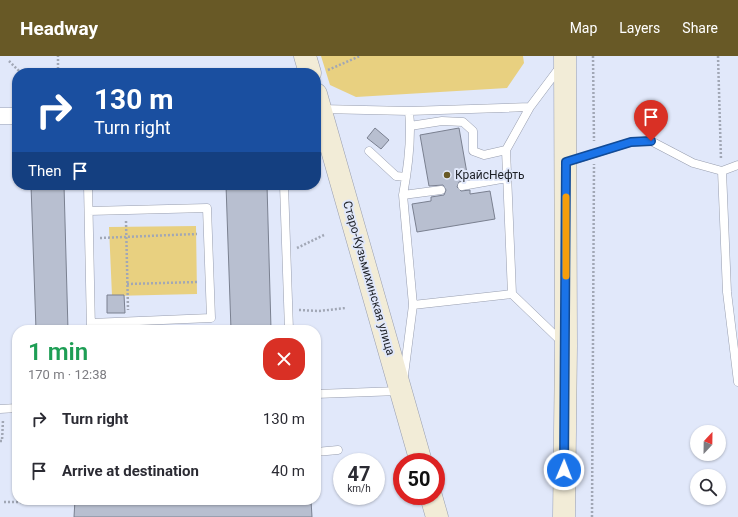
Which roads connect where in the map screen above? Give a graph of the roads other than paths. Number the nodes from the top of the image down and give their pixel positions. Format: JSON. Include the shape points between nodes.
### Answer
{"nodes":[{"id":1,"x":305,"y":56,"type":"edge"},
{"id":2,"x":565,"y":58,"type":"edge"},
{"id":3,"x":315,"y":68,"type":"edge"},
{"id":4,"x":321,"y":104,"type":"edge"},
{"id":5,"x":530,"y":107,"type":"junction"},
{"id":6,"x":409,"y":111,"type":"junction"},
{"id":7,"x":321,"y":114,"type":"edge"},
{"id":8,"x":0,"y":116,"type":"edge"},
{"id":9,"x":12,"y":116,"type":"edge"},
{"id":10,"x":410,"y":126,"type":"junction"},
{"id":11,"x":369,"y":150,"type":"dead end"},
{"id":12,"x":506,"y":150,"type":"junction"},
{"id":13,"x":566,"y":162,"type":"junction"},
{"id":14,"x":738,"y":165,"type":"edge"},
{"id":15,"x":722,"y":171,"type":"junction"},
{"id":16,"x":406,"y":177,"type":"junction"},
{"id":17,"x":507,"y":178,"type":"junction"},
{"id":18,"x":462,"y":186,"type":"dead end"},
{"id":19,"x":88,"y":190,"type":"edge"},
{"id":20,"x":284,"y":190,"type":"edge"},
{"id":21,"x":441,"y":190,"type":"dead end"},
{"id":22,"x":403,"y":195,"type":"junction"},
{"id":23,"x":89,"y":211,"type":"junction"},
{"id":24,"x":512,"y":294,"type":"junction"},
{"id":25,"x":413,"y":305,"type":"junction"},
{"id":26,"x":91,"y":325,"type":"edge"},
{"id":27,"x":99,"y":325,"type":"edge"},
{"id":28,"x":289,"y":325,"type":"edge"},
{"id":29,"x":566,"y":346,"type":"junction"},
{"id":30,"x":738,"y":382,"type":"edge"},
{"id":31,"x":401,"y":391,"type":"junction"},
{"id":32,"x":321,"y":394,"type":"edge"},
{"id":33,"x":12,"y":408,"type":"edge"},
{"id":34,"x":0,"y":409,"type":"edge"},
{"id":35,"x":338,"y":450,"type":"dead end"},
{"id":36,"x":321,"y":452,"type":"edge"},
{"id":37,"x":419,"y":453,"type":"edge"},
{"id":38,"x":434,"y":505,"type":"edge"},
{"id":39,"x":437,"y":517,"type":"edge"},
{"id":40,"x":564,"y":517,"type":"edge"}],
"edges":[{"from":1,"to":3,"type":"main road"},
{"from":2,"to":5,"type":"lane"},
{"from":2,"to":13,"type":"main road"},
{"from":4,"to":6,"type":"lane"},
{"from":5,"to":6,"type":"lane"},
{"from":5,"to":12,"type":"lane"},
{"from":6,"to":10,"type":"lane"},
{"from":7,"to":31,"type":"main road","name":"Старо-Кузьмихинская улица"},
{"from":8,"to":9,"type":"street"},
{"from":10,"to":12,"type":"lane","via":[[463,122],[472,131],[473,151],[484,155]]},
{"from":10,"to":16,"type":"lane"},
{"from":11,"to":16,"type":"lane","via":[[396,176]]},
{"from":12,"to":17,"type":"lane"},
{"from":13,"to":15,"type":"lane","via":[[631,142],[651,141],[693,163]]},
{"from":13,"to":29,"type":"main road"},
{"from":14,"to":15,"type":"lane"},
{"from":15,"to":30,"type":"lane","via":[[727,292]]},
{"from":16,"to":22,"type":"lane"},
{"from":17,"to":18,"type":"lane"},
{"from":17,"to":24,"type":"lane"},
{"from":19,"to":23,"type":"lane"},
{"from":20,"to":28,"type":"lane"},
{"from":21,"to":22,"type":"lane"},
{"from":22,"to":25,"type":"lane"},
{"from":23,"to":26,"type":"lane"},
{"from":23,"to":27,"type":"lane","via":[[207,208],[211,318],[129,321]]},
{"from":24,"to":25,"type":"lane"},
{"from":24,"to":29,"type":"lane"},
{"from":25,"to":31,"type":"lane"},
{"from":29,"to":40,"type":"main road"},
{"from":31,"to":32,"type":"lane"},
{"from":31,"to":37,"type":"main road","name":"Старо-Кузьмихинская улица"},
{"from":33,"to":34,"type":"lane"},
{"from":35,"to":36,"type":"lane"},
{"from":38,"to":39,"type":"main road"}]}
